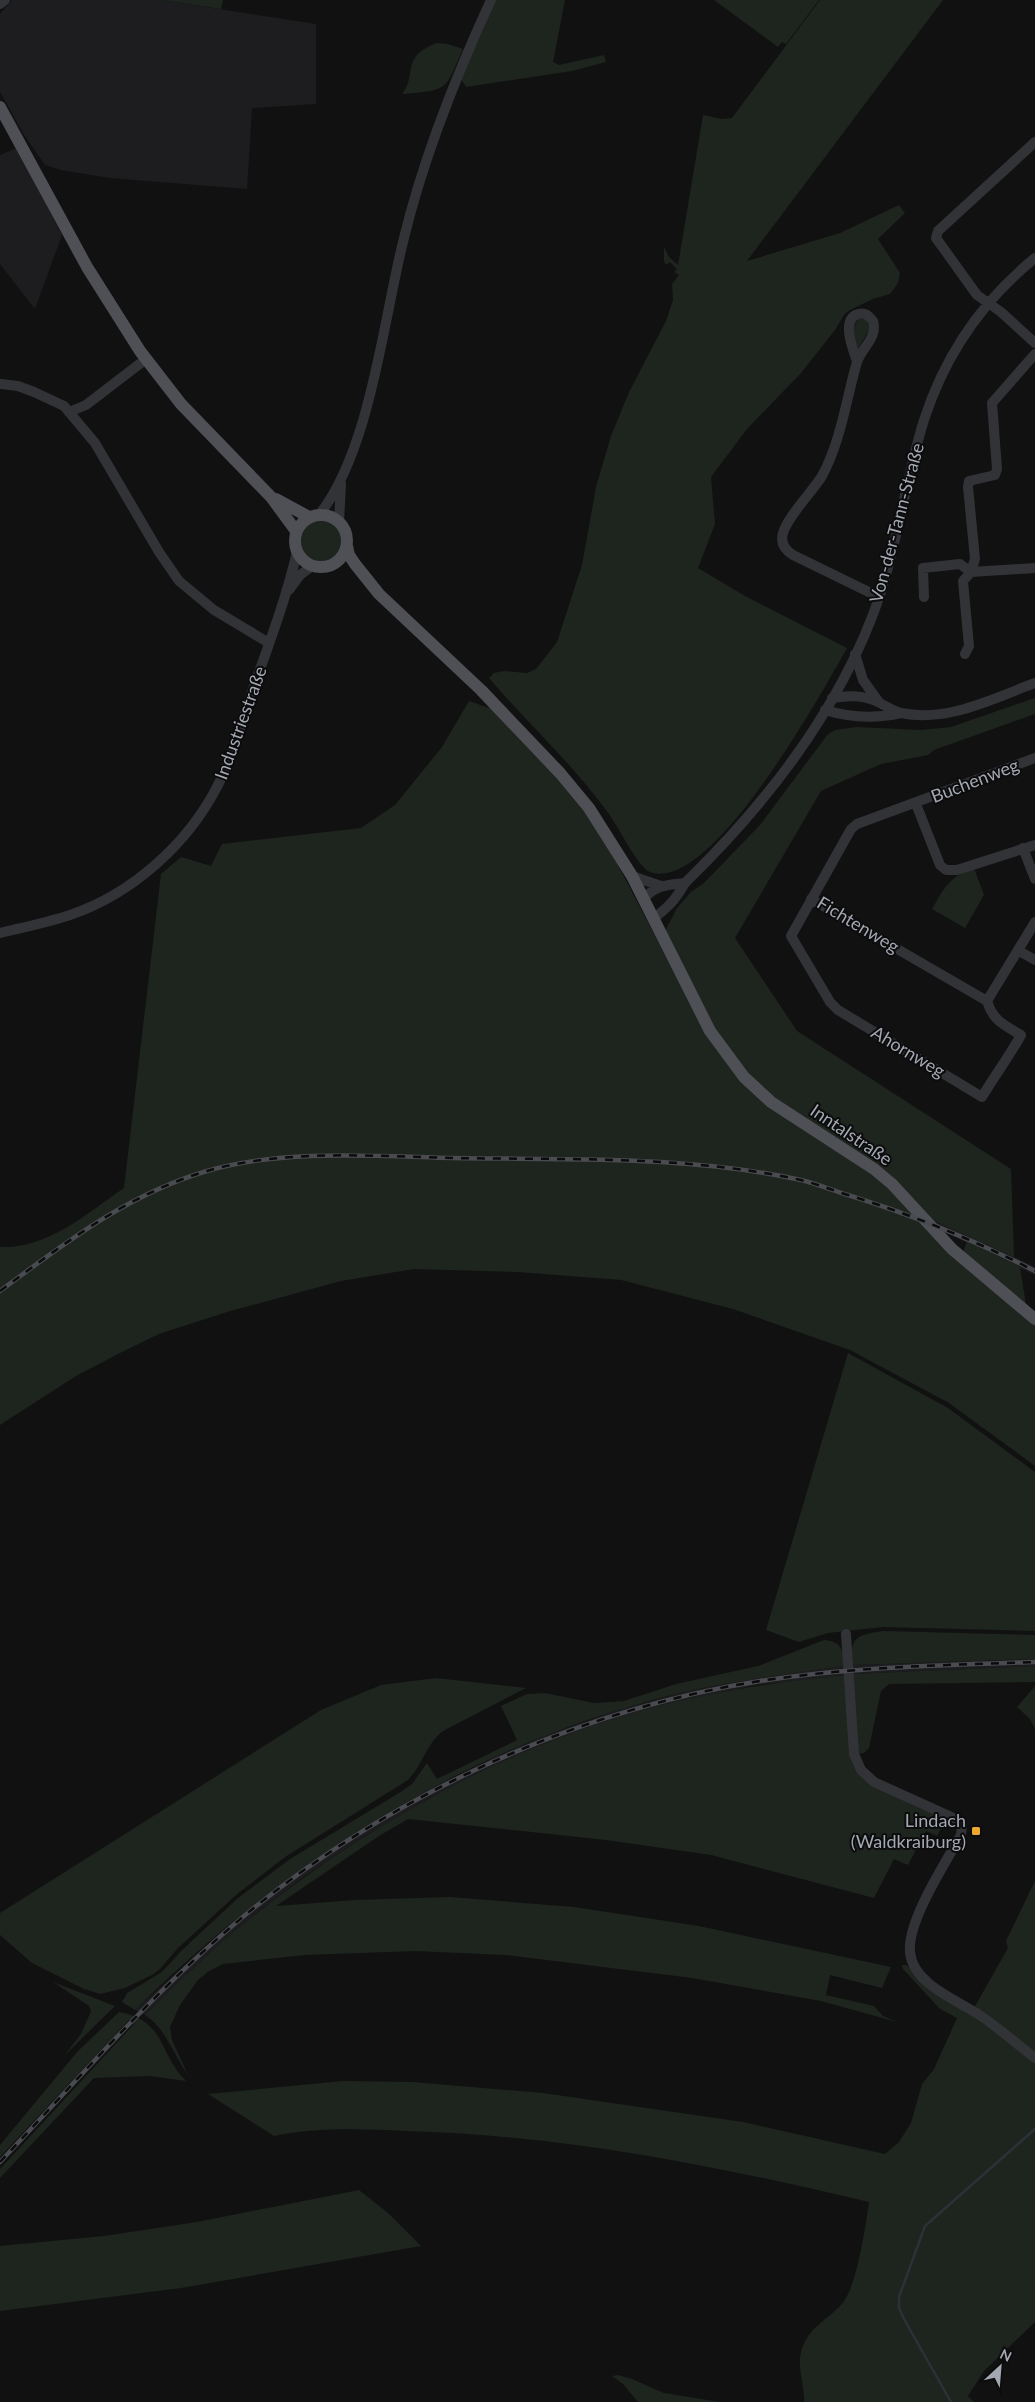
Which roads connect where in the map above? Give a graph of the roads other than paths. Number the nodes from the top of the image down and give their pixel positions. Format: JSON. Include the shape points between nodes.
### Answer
{"nodes":[{"id":1,"x":4,"y":0,"type":"edge"},
{"id":2,"x":491,"y":0,"type":"edge"},
{"id":3,"x":0,"y":4,"type":"edge"},
{"id":4,"x":0,"y":106,"type":"edge"},
{"id":5,"x":1035,"y":142,"type":"edge"},
{"id":6,"x":1035,"y":258,"type":"edge"},
{"id":7,"x":988,"y":302,"type":"junction"},
{"id":8,"x":1035,"y":343,"type":"edge"},
{"id":9,"x":1035,"y":354,"type":"edge"},
{"id":10,"x":146,"y":359,"type":"junction"},
{"id":11,"x":857,"y":361,"type":"dead end"},
{"id":12,"x":1,"y":384,"type":"edge"},
{"id":13,"x":69,"y":412,"type":"junction"},
{"id":14,"x":341,"y":480,"type":"junction"},
{"id":15,"x":272,"y":497,"type":"junction"},
{"id":16,"x":314,"y":516,"type":"junction"},
{"id":17,"x":339,"y":522,"type":"junction"},
{"id":18,"x":296,"y":531,"type":"junction"},
{"id":19,"x":347,"y":546,"type":"junction"},
{"id":20,"x":297,"y":552,"type":"junction"},
{"id":21,"x":332,"y":565,"type":"junction"},
{"id":22,"x":312,"y":566,"type":"junction"},
{"id":23,"x":1035,"y":568,"type":"edge"},
{"id":24,"x":971,"y":572,"type":"junction"},
{"id":25,"x":379,"y":594,"type":"junction"},
{"id":26,"x":924,"y":596,"type":"dead end"},
{"id":27,"x":879,"y":597,"type":"junction"},
{"id":28,"x":284,"y":600,"type":"junction"},
{"id":29,"x":269,"y":643,"type":"junction"},
{"id":30,"x":855,"y":654,"type":"junction"},
{"id":31,"x":964,"y":654,"type":"dead end"},
{"id":32,"x":1035,"y":683,"type":"edge"},
{"id":33,"x":832,"y":698,"type":"junction"},
{"id":34,"x":879,"y":702,"type":"junction"},
{"id":35,"x":825,"y":710,"type":"junction"},
{"id":36,"x":902,"y":713,"type":"junction"},
{"id":37,"x":1035,"y":758,"type":"edge"},
{"id":38,"x":916,"y":804,"type":"junction"},
{"id":39,"x":1035,"y":845,"type":"edge"},
{"id":40,"x":1023,"y":848,"type":"junction"},
{"id":41,"x":632,"y":876,"type":"junction"},
{"id":42,"x":1035,"y":879,"type":"edge"},
{"id":43,"x":684,"y":883,"type":"junction"},
{"id":44,"x":661,"y":886,"type":"junction"},
{"id":45,"x":811,"y":899,"type":"junction"},
{"id":46,"x":644,"y":900,"type":"junction"},
{"id":47,"x":654,"y":918,"type":"junction"},
{"id":48,"x":1035,"y":922,"type":"edge"},
{"id":49,"x":0,"y":933,"type":"edge"},
{"id":50,"x":1019,"y":950,"type":"junction"},
{"id":51,"x":1035,"y":960,"type":"edge"},
{"id":52,"x":987,"y":1001,"type":"junction"},
{"id":53,"x":1035,"y":1319,"type":"edge"},
{"id":54,"x":846,"y":1634,"type":"dead end"},
{"id":55,"x":1035,"y":2058,"type":"edge"}],
"edges":[{"from":1,"to":3,"type":"street"},
{"from":2,"to":14,"type":"street","via":[[450,94],[422,172],[402,242],[363,418]]},
{"from":4,"to":10,"type":"main road","via":[[87,267]]},
{"from":5,"to":7,"type":"street","via":[[936,234],[936,242],[976,295]]},
{"from":6,"to":7,"type":"street","name":"Von-der-Tann-Straße"},
{"from":7,"to":8,"type":"street"},
{"from":7,"to":27,"type":"street","name":"Von-der-Tann-Straße","via":[[972,321],[955,351],[927,412]]},
{"from":9,"to":24,"type":"street","via":[[992,403],[997,469],[995,475],[975,478],[968,487],[975,559]]},
{"from":10,"to":13,"type":"street","via":[[86,405]]},
{"from":10,"to":15,"type":"main road","via":[[202,426]]},
{"from":11,"to":27,"type":"street","via":[[830,459],[785,528],[782,538],[783,545],[793,555]]},
{"from":12,"to":13,"type":"street","via":[[18,386],[50,398]]},
{"from":13,"to":29,"type":"street","via":[[95,443],[179,581],[214,610]]},
{"from":14,"to":16,"type":"street"},
{"from":14,"to":17,"type":"street"},
{"from":15,"to":16,"type":"main road"},
{"from":15,"to":18,"type":"main road"},
{"from":16,"to":17,"type":"main road","via":[[332,517]]},
{"from":16,"to":18,"type":"main road","via":[[300,524]]},
{"from":17,"to":19,"type":"main road","via":[[345,531]]},
{"from":18,"to":20,"type":"main road"},
{"from":19,"to":21,"type":"main road","via":[[344,554]]},
{"from":19,"to":25,"type":"main road","via":[[348,554]]},
{"from":20,"to":22,"type":"main road"},
{"from":20,"to":28,"type":"street","name":"Industriestraße"},
{"from":21,"to":22,"type":"main road"},
{"from":21,"to":25,"type":"main road","via":[[349,571]]},
{"from":22,"to":28,"type":"street","name":"Industriestraße","via":[[300,574]]},
{"from":23,"to":24,"type":"street"},
{"from":24,"to":26,"type":"street","via":[[960,564],[922,568]]},
{"from":24,"to":31,"type":"street","via":[[964,581],[969,646]]},
{"from":25,"to":41,"type":"main road","name":"Inntalstraße","via":[[481,690],[560,773],[589,808]]},
{"from":27,"to":30,"type":"street","name":"Von-der-Tann-Straße"},
{"from":28,"to":29,"type":"street","name":"Industriestraße"},
{"from":29,"to":49,"type":"street","name":"Industriestraße","via":[[239,735],[217,786],[177,845],[141,877],[96,904],[72,915]]},
{"from":30,"to":33,"type":"street","name":"Von-der-Tann-Straße"},
{"from":30,"to":34,"type":"street","via":[[863,680]]},
{"from":32,"to":36,"type":"street","via":[[956,711]]},
{"from":33,"to":34,"type":"street","via":[[856,695]]},
{"from":33,"to":35,"type":"street","name":"Von-der-Tann-Straße"},
{"from":34,"to":36,"type":"street"},
{"from":35,"to":36,"type":"street","via":[[860,718],[882,718]]},
{"from":35,"to":43,"type":"street","name":"Von-der-Tann-Straße","via":[[803,746],[747,821]]},
{"from":37,"to":38,"type":"street","name":"Buchenweg"},
{"from":38,"to":40,"type":"street","via":[[940,865],[946,870],[957,870]]},
{"from":38,"to":45,"type":"street","name":"Fichtenweg","via":[[851,829]]},
{"from":39,"to":40,"type":"street"},
{"from":40,"to":42,"type":"street"},
{"from":41,"to":44,"type":"street"},
{"from":41,"to":46,"type":"main road","name":"Inntalstraße"},
{"from":43,"to":44,"type":"street"},
{"from":43,"to":47,"type":"street","name":"Von-der-Tann-Straße","via":[[668,908]]},
{"from":44,"to":46,"type":"street"},
{"from":45,"to":52,"type":"street","name":"Fichtenweg"},
{"from":45,"to":52,"type":"street","name":"Ahornweg","via":[[791,936],[830,1002],[838,1010],[982,1097],[1021,1035],[991,1014]]},
{"from":46,"to":47,"type":"main road","name":"Inntalstraße"},
{"from":47,"to":53,"type":"main road","name":"Inntalstraße","via":[[710,1031],[755,1088],[794,1118],[880,1174],[966,1261]]},
{"from":48,"to":50,"type":"street"},
{"from":50,"to":51,"type":"street"},
{"from":50,"to":52,"type":"street"},
{"from":54,"to":55,"type":"street","via":[[854,1754],[861,1770],[874,1782],[958,1820],[962,1826],[961,1834],[915,1921],[910,1944],[912,1961],[933,1986],[986,2019]]}]}
